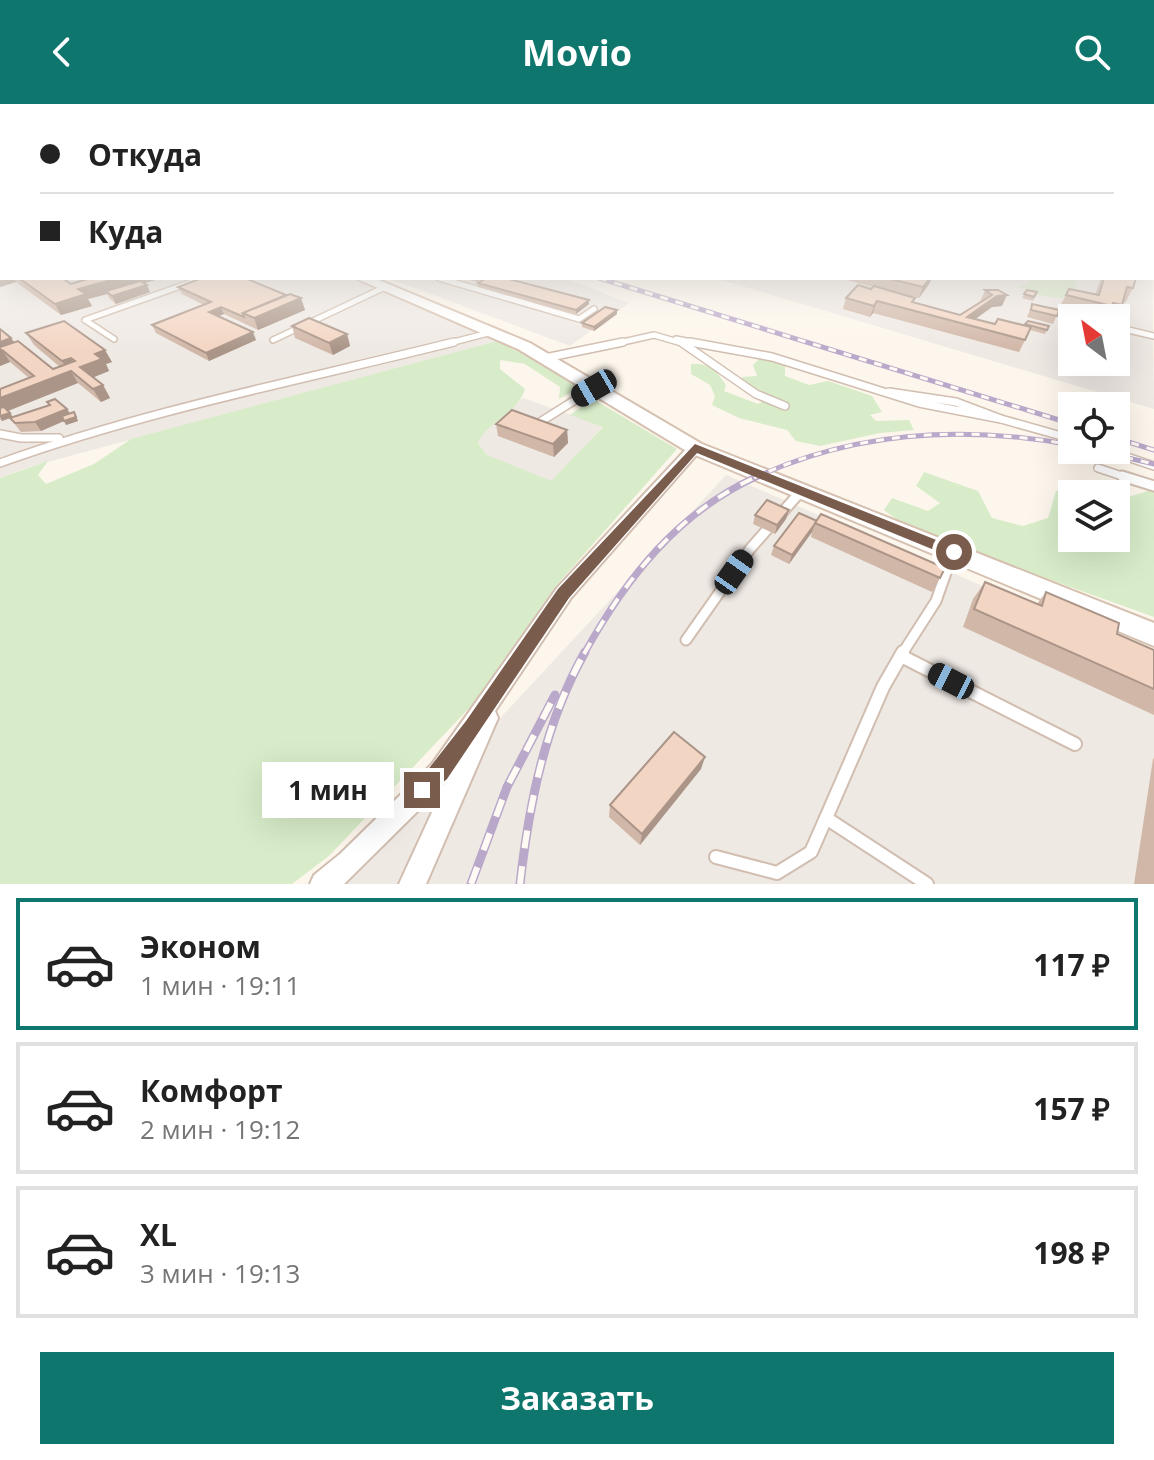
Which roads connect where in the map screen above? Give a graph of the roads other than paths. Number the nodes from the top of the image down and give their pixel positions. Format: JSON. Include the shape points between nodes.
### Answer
{"nodes":[{"id":1,"x":197,"y":280,"type":"edge"},
{"id":2,"x":367,"y":280,"type":"edge"},
{"id":3,"x":446,"y":280,"type":"edge"},
{"id":4,"x":385,"y":287,"type":"junction"},
{"id":5,"x":594,"y":309,"type":"dead end"},
{"id":6,"x":1046,"y":310,"type":"edge"},
{"id":7,"x":1058,"y":313,"type":"edge"},
{"id":8,"x":1130,"y":330,"type":"edge"},
{"id":9,"x":492,"y":332,"type":"junction"},
{"id":10,"x":1154,"y":336,"type":"edge"},
{"id":11,"x":114,"y":339,"type":"dead end"},
{"id":12,"x":676,"y":339,"type":"junction"},
{"id":13,"x":273,"y":340,"type":"dead end"},
{"id":14,"x":544,"y":358,"type":"junction"},
{"id":15,"x":594,"y":388,"type":"junction"},
{"id":16,"x":785,"y":406,"type":"dead end"},
{"id":17,"x":537,"y":424,"type":"edge"},
{"id":18,"x":0,"y":434,"type":"edge"},
{"id":19,"x":1058,"y":435,"type":"edge"},
{"id":20,"x":68,"y":438,"type":"junction"},
{"id":21,"x":695,"y":448,"type":"junction"},
{"id":22,"x":1130,"y":458,"type":"edge"},
{"id":23,"x":0,"y":463,"type":"edge"},
{"id":24,"x":1154,"y":466,"type":"edge"},
{"id":25,"x":1098,"y":468,"type":"dead end"},
{"id":26,"x":1154,"y":486,"type":"edge"},
{"id":27,"x":802,"y":491,"type":"junction"},
{"id":28,"x":954,"y":552,"type":"junction"},
{"id":29,"x":1154,"y":635,"type":"edge"},
{"id":30,"x":686,"y":640,"type":"dead end"},
{"id":31,"x":901,"y":656,"type":"junction"},
{"id":32,"x":504,"y":680,"type":"junction"},
{"id":33,"x":1075,"y":744,"type":"dead end"},
{"id":34,"x":826,"y":818,"type":"junction"},
{"id":35,"x":716,"y":857,"type":"dead end"},
{"id":36,"x":323,"y":884,"type":"edge"},
{"id":37,"x":412,"y":884,"type":"edge"},
{"id":38,"x":927,"y":884,"type":"edge"}],
"edges":[{"from":1,"to":11,"type":"lane","via":[[85,320]]},
{"from":2,"to":4,"type":"street"},
{"from":3,"to":5,"type":"lane","via":[[579,319]]},
{"from":4,"to":9,"type":"street"},
{"from":4,"to":13,"type":"lane"},
{"from":6,"to":7,"type":"lane"},
{"from":8,"to":10,"type":"lane"},
{"from":9,"to":14,"type":"street"},
{"from":9,"to":20,"type":"lane"},
{"from":12,"to":14,"type":"lane","via":[[654,335]]},
{"from":12,"to":16,"type":"lane","via":[[756,394]]},
{"from":12,"to":19,"type":"lane","via":[[782,359],[926,407]]},
{"from":14,"to":15,"type":"street"},
{"from":15,"to":17,"type":"lane"},
{"from":15,"to":21,"type":"street"},
{"from":18,"to":20,"type":"lane"},
{"from":20,"to":23,"type":"lane"},
{"from":21,"to":27,"type":"street"},
{"from":21,"to":32,"type":"street","via":[[564,593]]},
{"from":22,"to":24,"type":"lane"},
{"from":25,"to":26,"type":"lane"},
{"from":27,"to":28,"type":"street"},
{"from":27,"to":30,"type":"lane","via":[[750,549]]},
{"from":28,"to":29,"type":"street"},
{"from":28,"to":31,"type":"lane","via":[[936,601]]},
{"from":31,"to":33,"type":"lane"},
{"from":31,"to":34,"type":"lane"},
{"from":32,"to":36,"type":"street","via":[[440,772]]},
{"from":32,"to":37,"type":"street"},
{"from":34,"to":35,"type":"lane","via":[[811,852],[777,873]]},
{"from":34,"to":38,"type":"lane"}]}
